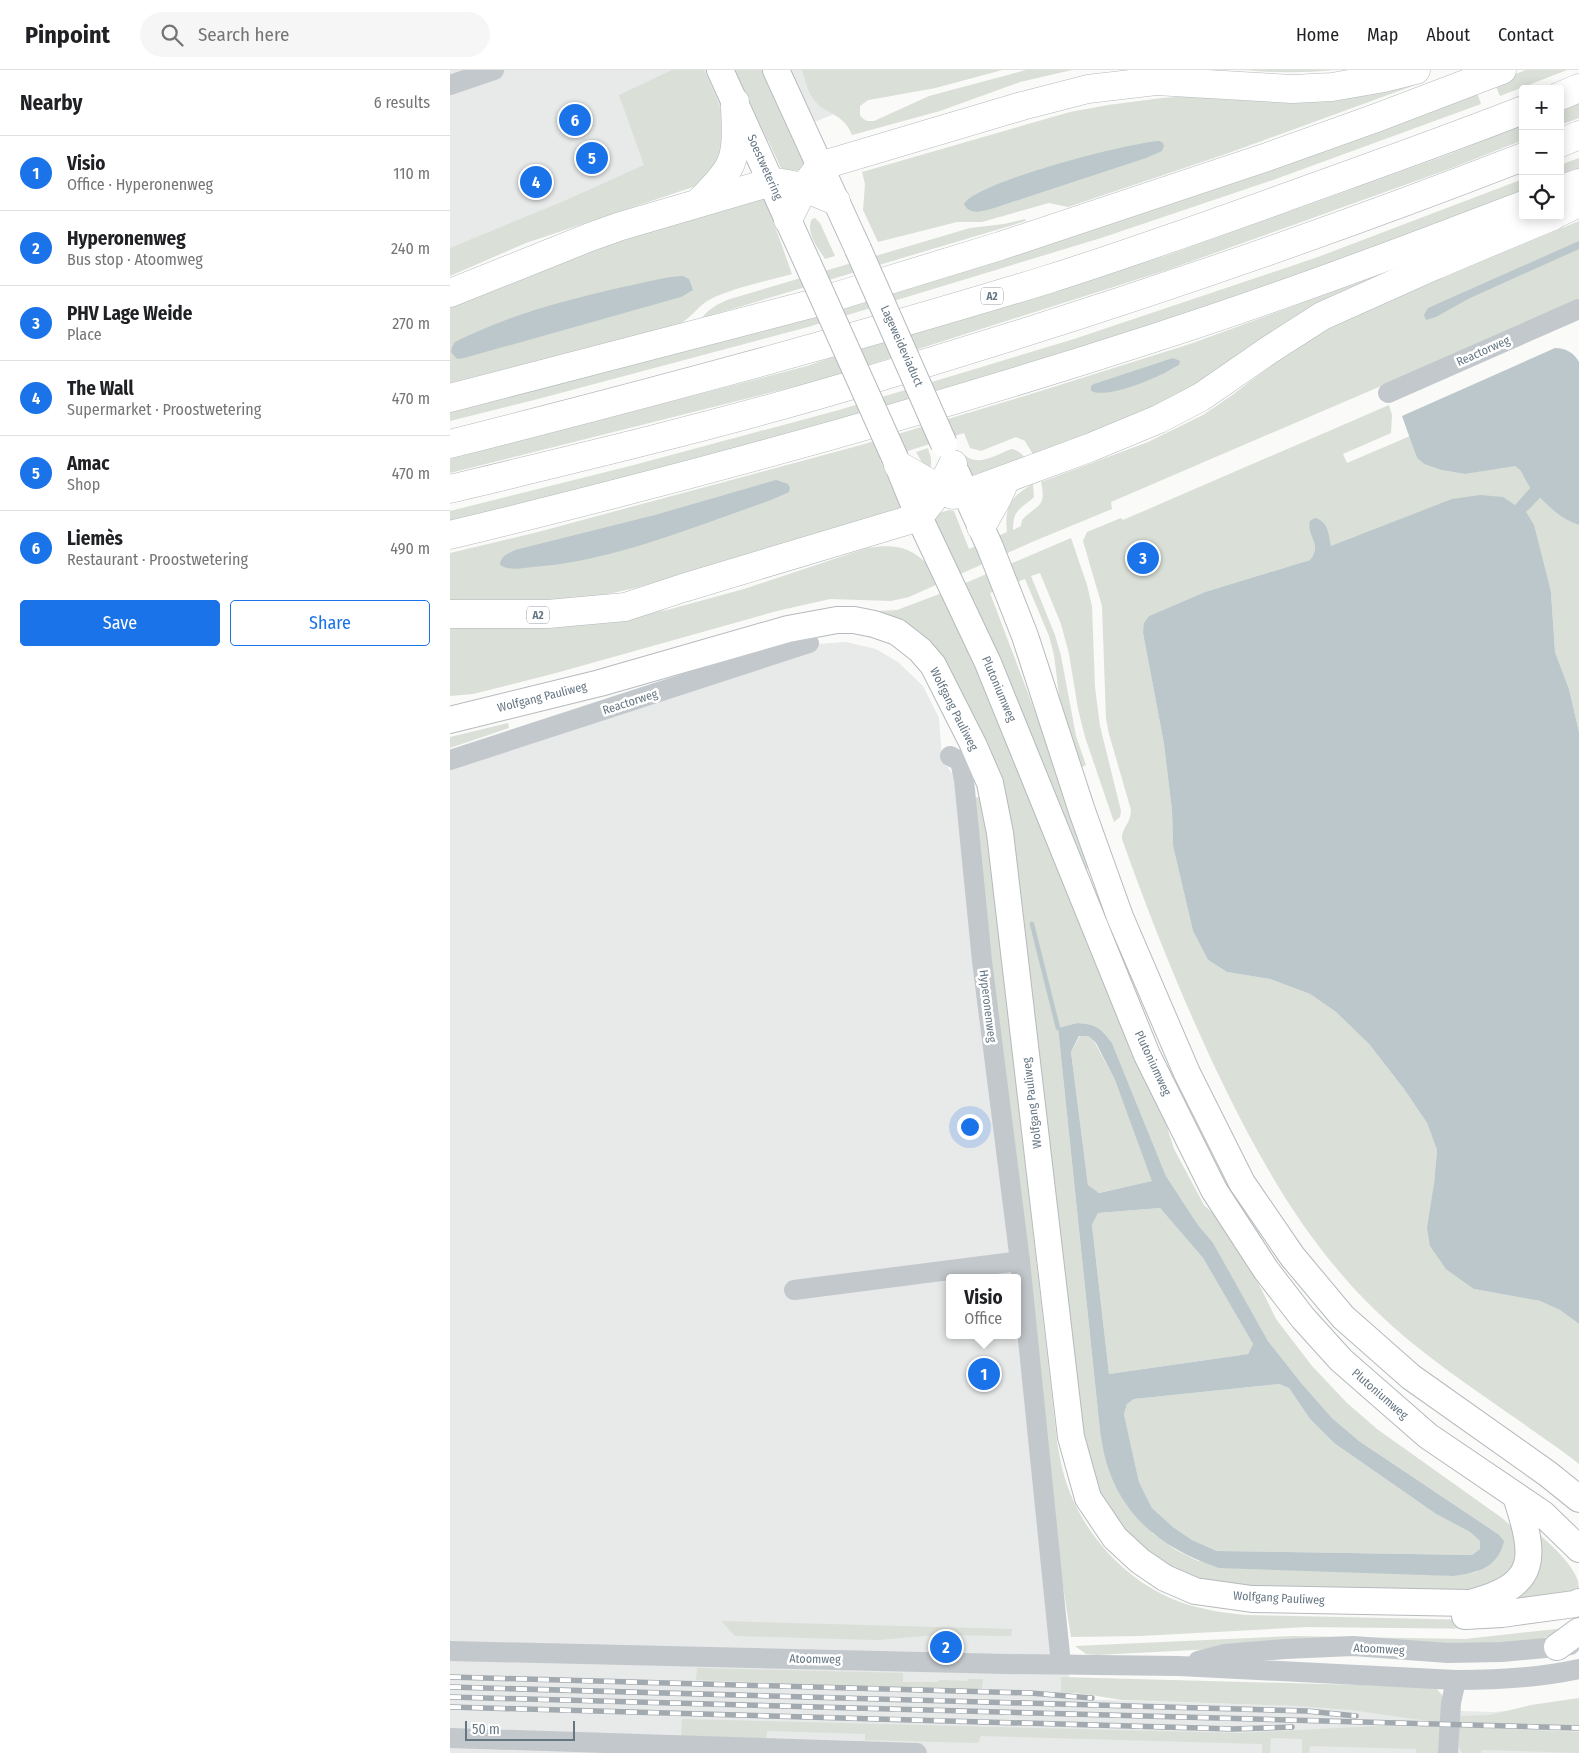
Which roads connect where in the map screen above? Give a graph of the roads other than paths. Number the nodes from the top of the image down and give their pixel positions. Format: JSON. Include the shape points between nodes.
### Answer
{"nodes":[{"id":1,"x":494,"y":70,"type":"edge"},
{"id":2,"x":720,"y":70,"type":"edge"},
{"id":3,"x":776,"y":70,"type":"edge"},
{"id":4,"x":1416,"y":70,"type":"edge"},
{"id":5,"x":1502,"y":70,"type":"edge"},
{"id":6,"x":450,"y":84,"type":"edge"},
{"id":7,"x":1579,"y":88,"type":"edge"},
{"id":8,"x":1564,"y":94,"type":"edge"},
{"id":9,"x":735,"y":102,"type":"junction"},
{"id":10,"x":1519,"y":112,"type":"edge"},
{"id":11,"x":1579,"y":135,"type":"edge"},
{"id":12,"x":1564,"y":141,"type":"edge"},
{"id":13,"x":1519,"y":158,"type":"edge"},
{"id":14,"x":820,"y":166,"type":"junction"},
{"id":15,"x":771,"y":182,"type":"junction"},
{"id":16,"x":1579,"y":183,"type":"edge"},
{"id":17,"x":804,"y":187,"type":"junction"},
{"id":18,"x":1564,"y":189,"type":"edge"},
{"id":19,"x":836,"y":201,"type":"junction"},
{"id":20,"x":698,"y":203,"type":"junction"},
{"id":21,"x":1579,"y":203,"type":"edge"},
{"id":22,"x":1519,"y":206,"type":"edge"},
{"id":23,"x":1564,"y":210,"type":"edge"},
{"id":24,"x":788,"y":220,"type":"junction"},
{"id":25,"x":1546,"y":220,"type":"edge"},
{"id":26,"x":450,"y":293,"type":"edge"},
{"id":27,"x":1579,"y":309,"type":"edge"},
{"id":28,"x":1388,"y":393,"type":"dead end"},
{"id":29,"x":450,"y":398,"type":"edge"},
{"id":30,"x":450,"y":444,"type":"edge"},
{"id":31,"x":948,"y":454,"type":"junction"},
{"id":32,"x":896,"y":462,"type":"junction"},
{"id":33,"x":1006,"y":479,"type":"junction"},
{"id":34,"x":450,"y":489,"type":"edge"},
{"id":35,"x":940,"y":490,"type":"junction"},
{"id":36,"x":967,"y":493,"type":"junction"},
{"id":37,"x":919,"y":517,"type":"junction"},
{"id":38,"x":984,"y":534,"type":"junction"},
{"id":39,"x":450,"y":535,"type":"edge"},
{"id":40,"x":450,"y":614,"type":"edge"},
{"id":41,"x":810,"y":643,"type":"dead end"},
{"id":42,"x":450,"y":720,"type":"edge"},
{"id":43,"x":450,"y":732,"type":"edge"},
{"id":44,"x":950,"y":756,"type":"dead end"},
{"id":45,"x":450,"y":760,"type":"edge"},
{"id":46,"x":1020,"y":1261,"type":"junction"},
{"id":47,"x":794,"y":1290,"type":"dead end"},
{"id":48,"x":1516,"y":1496,"type":"junction"},
{"id":49,"x":1579,"y":1499,"type":"edge"},
{"id":50,"x":1578,"y":1551,"type":"edge"},
{"id":51,"x":1579,"y":1602,"type":"edge"},
{"id":52,"x":1579,"y":1631,"type":"edge"},
{"id":53,"x":1568,"y":1645,"type":"edge"},
{"id":54,"x":450,"y":1651,"type":"edge"},
{"id":55,"x":1061,"y":1664,"type":"junction"},
{"id":56,"x":1179,"y":1666,"type":"junction"},
{"id":57,"x":1579,"y":1669,"type":"edge"},
{"id":58,"x":1456,"y":1680,"type":"junction"},
{"id":59,"x":450,"y":1738,"type":"edge"},
{"id":60,"x":917,"y":1753,"type":"edge"},
{"id":61,"x":1448,"y":1753,"type":"edge"}],
"edges":[{"from":1,"to":6,"type":"street"},
{"from":2,"to":9,"type":"main road","name":"Soestwetering"},
{"from":3,"to":14,"type":"main road"},
{"from":4,"to":14,"type":"highway","via":[[1332,87],[1293,89],[1156,81],[1088,89]]},
{"from":5,"to":29,"type":"highway","via":[[1276,154],[1000,246],[811,304]]},
{"from":7,"to":8,"type":"highway"},
{"from":9,"to":15,"type":"main road","name":"Soestwetering"},
{"from":9,"to":20,"type":"highway","via":[[735,139],[728,167]]},
{"from":10,"to":30,"type":"highway","number":"A2","via":[[1194,230],[1051,278],[828,344]]},
{"from":11,"to":12,"type":"highway"},
{"from":13,"to":34,"type":"highway","via":[[1343,224],[1072,318],[847,387]]},
{"from":14,"to":17,"type":"highway"},
{"from":14,"to":19,"type":"main road"},
{"from":15,"to":17,"type":"highway"},
{"from":15,"to":20,"type":"highway"},
{"from":15,"to":24,"type":"main road","name":"Soestwetering"},
{"from":16,"to":18,"type":"highway"},
{"from":17,"to":19,"type":"highway"},
{"from":17,"to":24,"type":"highway"},
{"from":19,"to":31,"type":"main road","name":"Lageweideviaduct","bridge":true},
{"from":20,"to":26,"type":"highway","via":[[590,237]]},
{"from":21,"to":23,"type":"highway"},
{"from":22,"to":39,"type":"highway","via":[[1316,282],[950,402],[690,476]]},
{"from":24,"to":32,"type":"main road","name":"Soestwetering","bridge":true},
{"from":25,"to":33,"type":"highway","via":[[1322,316],[1201,397],[1159,419]]},
{"from":27,"to":28,"type":"street","name":"Reactorweg"},
{"from":31,"to":35,"type":"highway"},
{"from":31,"to":36,"type":"main road"},
{"from":32,"to":35,"type":"highway"},
{"from":32,"to":37,"type":"main road","name":"Plutoniumweg"},
{"from":33,"to":36,"type":"highway"},
{"from":33,"to":38,"type":"highway"},
{"from":35,"to":36,"type":"highway","via":[[953,495]]},
{"from":35,"to":37,"type":"highway"},
{"from":36,"to":38,"type":"main road"},
{"from":37,"to":40,"type":"highway","number":"A2","via":[[625,607],[548,614]]},
{"from":37,"to":48,"type":"main road","name":"Plutoniumweg","via":[[1012,720],[1147,1055],[1214,1190],[1266,1270],[1341,1360],[1428,1436]]},
{"from":38,"to":49,"type":"main road","via":[[1040,680],[1120,917],[1186,1073],[1242,1183],[1292,1256],[1343,1317],[1411,1377]]},
{"from":41,"to":45,"type":"street","name":"Reactorweg"},
{"from":42,"to":48,"type":"main road","name":"Wolfgang Pauliweg","via":[[600,683],[788,629],[854,620],[897,632],[933,665],[990,783],[1000,833],[1071,1437],[1088,1498],[1115,1538],[1165,1578],[1195,1590],[1252,1599],[1470,1603],[1504,1592],[1526,1567],[1529,1543]]},
{"from":43,"to":51,"type":"main road","name":"Wolfgang Pauliweg","via":[[824,633],[867,635],[896,647],[910,657],[926,674],[967,751],[983,796],[992,837],[1022,1077],[1058,1420],[1073,1488],[1091,1523],[1113,1551],[1132,1568],[1163,1588],[1211,1606],[1468,1616]]},
{"from":44,"to":46,"type":"street","name":"Hyperonenweg","via":[[960,761],[964,780],[982,961]]},
{"from":46,"to":47,"type":"street"},
{"from":46,"to":55,"type":"street","name":"Hyperonenweg"},
{"from":48,"to":50,"type":"main road","name":"Plutoniumweg","via":[[1543,1514]]},
{"from":52,"to":53,"type":"main road"},
{"from":53,"to":56,"type":"street","name":"Atoomweg","via":[[1457,1653],[1353,1646],[1285,1649],[1225,1654]]},
{"from":54,"to":55,"type":"street","name":"Atoomweg"},
{"from":55,"to":56,"type":"street","name":"Atoomweg"},
{"from":56,"to":58,"type":"street","name":"Atoomweg"},
{"from":57,"to":58,"type":"street","name":"Atoomweg","via":[[1496,1680]]},
{"from":58,"to":61,"type":"street"},
{"from":59,"to":60,"type":"street"}]}
